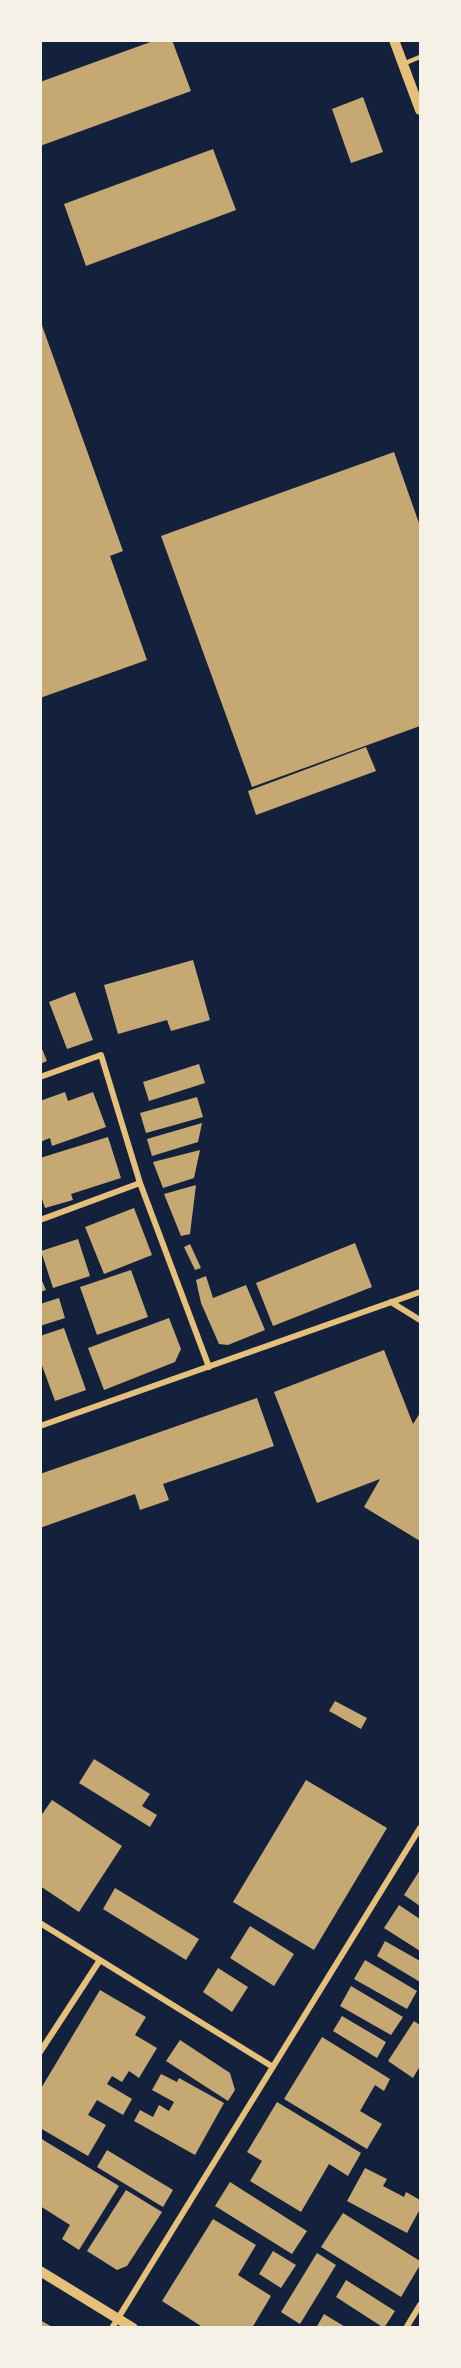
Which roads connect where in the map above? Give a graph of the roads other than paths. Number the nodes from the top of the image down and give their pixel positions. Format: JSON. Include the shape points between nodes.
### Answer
{"nodes":[{"id":1,"x":394,"y":40,"type":"edge"},
{"id":2,"x":420,"y":57,"type":"edge"},
{"id":3,"x":403,"y":64,"type":"junction"},
{"id":4,"x":420,"y":110,"type":"edge"},
{"id":5,"x":40,"y":1077,"type":"edge"},
{"id":6,"x":140,"y":1184,"type":"junction"},
{"id":7,"x":40,"y":1220,"type":"edge"},
{"id":8,"x":420,"y":1292,"type":"edge"},
{"id":9,"x":392,"y":1302,"type":"junction"},
{"id":10,"x":420,"y":1320,"type":"edge"},
{"id":11,"x":209,"y":1367,"type":"junction"},
{"id":12,"x":40,"y":1426,"type":"edge"},
{"id":13,"x":420,"y":1828,"type":"edge"},
{"id":14,"x":40,"y":1923,"type":"edge"},
{"id":15,"x":100,"y":1960,"type":"junction"},
{"id":16,"x":40,"y":2052,"type":"edge"},
{"id":17,"x":273,"y":2067,"type":"junction"},
{"id":18,"x":40,"y":2271,"type":"edge"},
{"id":19,"x":420,"y":2305,"type":"edge"},
{"id":20,"x":115,"y":2323,"type":"edge"},
{"id":21,"x":133,"y":2328,"type":"edge"},
{"id":22,"x":406,"y":2328,"type":"edge"}],
"edges":[{"from":1,"to":3,"type":"street"},
{"from":2,"to":3,"type":"lane"},
{"from":3,"to":4,"type":"street"},
{"from":5,"to":6,"type":"street","via":[[101,1055]]},
{"from":6,"to":7,"type":"street"},
{"from":6,"to":11,"type":"street"},
{"from":8,"to":9,"type":"street"},
{"from":9,"to":10,"type":"street"},
{"from":9,"to":11,"type":"street"},
{"from":11,"to":12,"type":"street"},
{"from":13,"to":17,"type":"street"},
{"from":14,"to":15,"type":"street"},
{"from":15,"to":16,"type":"street"},
{"from":15,"to":17,"type":"street"},
{"from":17,"to":20,"type":"street"},
{"from":18,"to":20,"type":"street"},
{"from":19,"to":22,"type":"street"},
{"from":20,"to":21,"type":"street"}]}
